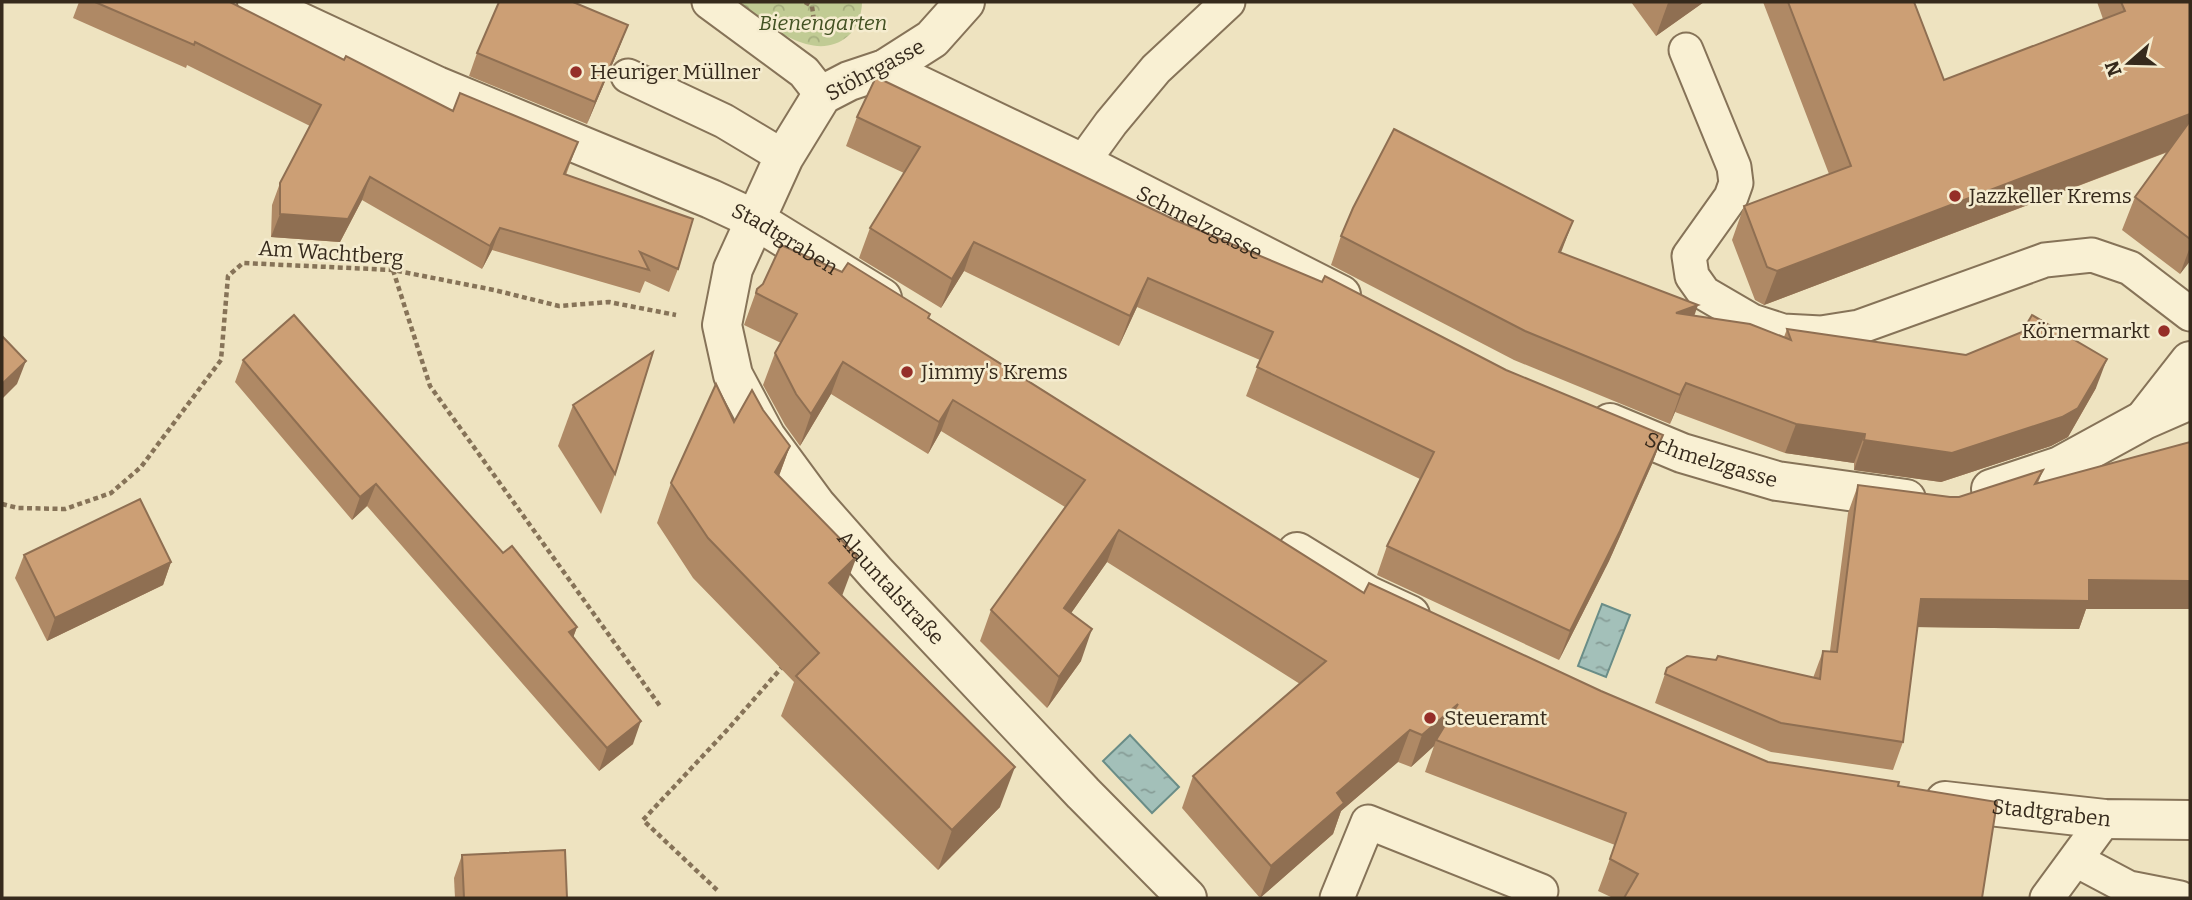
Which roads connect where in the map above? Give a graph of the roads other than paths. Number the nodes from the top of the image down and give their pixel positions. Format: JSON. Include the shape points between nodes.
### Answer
{"nodes":[{"id":1,"x":257,"y":2,"type":"edge"},
{"id":2,"x":709,"y":2,"type":"edge"},
{"id":3,"x":965,"y":2,"type":"edge"},
{"id":4,"x":1228,"y":2,"type":"edge"},
{"id":5,"x":1685,"y":50,"type":"dead end"},
{"id":6,"x":885,"y":69,"type":"junction"},
{"id":7,"x":628,"y":76,"type":"dead end"},
{"id":8,"x":822,"y":95,"type":"junction"},
{"id":9,"x":784,"y":157,"type":"junction"},
{"id":10,"x":1083,"y":163,"type":"junction"},
{"id":11,"x":754,"y":219,"type":"junction"},
{"id":12,"x":1373,"y":311,"type":"edge"},
{"id":13,"x":906,"y":312,"type":"edge"},
{"id":14,"x":2190,"y":314,"type":"edge"},
{"id":15,"x":2190,"y":361,"type":"edge"},
{"id":16,"x":2190,"y":400,"type":"edge"},
{"id":17,"x":1581,"y":411,"type":"edge"},
{"id":18,"x":2144,"y":420,"type":"junction"},
{"id":19,"x":1273,"y":537,"type":"edge"},
{"id":20,"x":1440,"y":629,"type":"edge"},
{"id":21,"x":1909,"y":795,"type":"edge"},
{"id":22,"x":2105,"y":818,"type":"junction"},
{"id":23,"x":2190,"y":820,"type":"edge"},
{"id":24,"x":2076,"y":860,"type":"junction"},
{"id":25,"x":1187,"y":898,"type":"edge"},
{"id":26,"x":1338,"y":898,"type":"edge"},
{"id":27,"x":1538,"y":898,"type":"edge"},
{"id":28,"x":2047,"y":898,"type":"edge"},
{"id":29,"x":2180,"y":898,"type":"edge"}],
"edges":[{"from":1,"to":11,"type":"street","name":"Stadtgraben","via":[[437,86]]},
{"from":2,"to":8,"type":"lane","via":[[804,72]]},
{"from":3,"to":6,"type":"street","name":"Stöhrgasse","via":[[932,39]]},
{"from":4,"to":10,"type":"lane","via":[[1156,69]]},
{"from":5,"to":14,"type":"lane","via":[[1734,167],[1736,183],[1689,256],[1692,275],[1704,293],[1752,321],[1783,331],[1821,333],[1859,327],[2045,260],[2092,255],[2130,268]]},
{"from":6,"to":8,"type":"street","name":"Stöhrgasse"},
{"from":6,"to":10,"type":"street","name":"Schmelzgasse"},
{"from":7,"to":9,"type":"lane","via":[[724,121]]},
{"from":8,"to":9,"type":"street","name":"Stöhrgasse"},
{"from":9,"to":11,"type":"street","name":"Stöhrgasse"},
{"from":10,"to":12,"type":"street","name":"Schmelzgasse"},
{"from":11,"to":13,"type":"street","name":"Stadtgraben"},
{"from":11,"to":25,"type":"street","name":"Alauntalstraße","via":[[733,269],[722,325],[733,375],[766,437],[816,505],[876,573]]},
{"from":15,"to":18,"type":"street"},
{"from":16,"to":18,"type":"street"},
{"from":17,"to":18,"type":"street","name":"Schmelzgasse","via":[[1682,453],[1777,481],[1950,502],[2060,466]]},
{"from":19,"to":20,"type":"street","via":[[1367,595]]},
{"from":21,"to":22,"type":"street","name":"Stadtgraben"},
{"from":22,"to":23,"type":"street","name":"Stadtgraben"},
{"from":22,"to":24,"type":"lane"},
{"from":24,"to":28,"type":"lane"},
{"from":24,"to":29,"type":"lane","via":[[2129,888]]},
{"from":26,"to":27,"type":"lane","via":[[1368,821],[1541,891]]}]}
